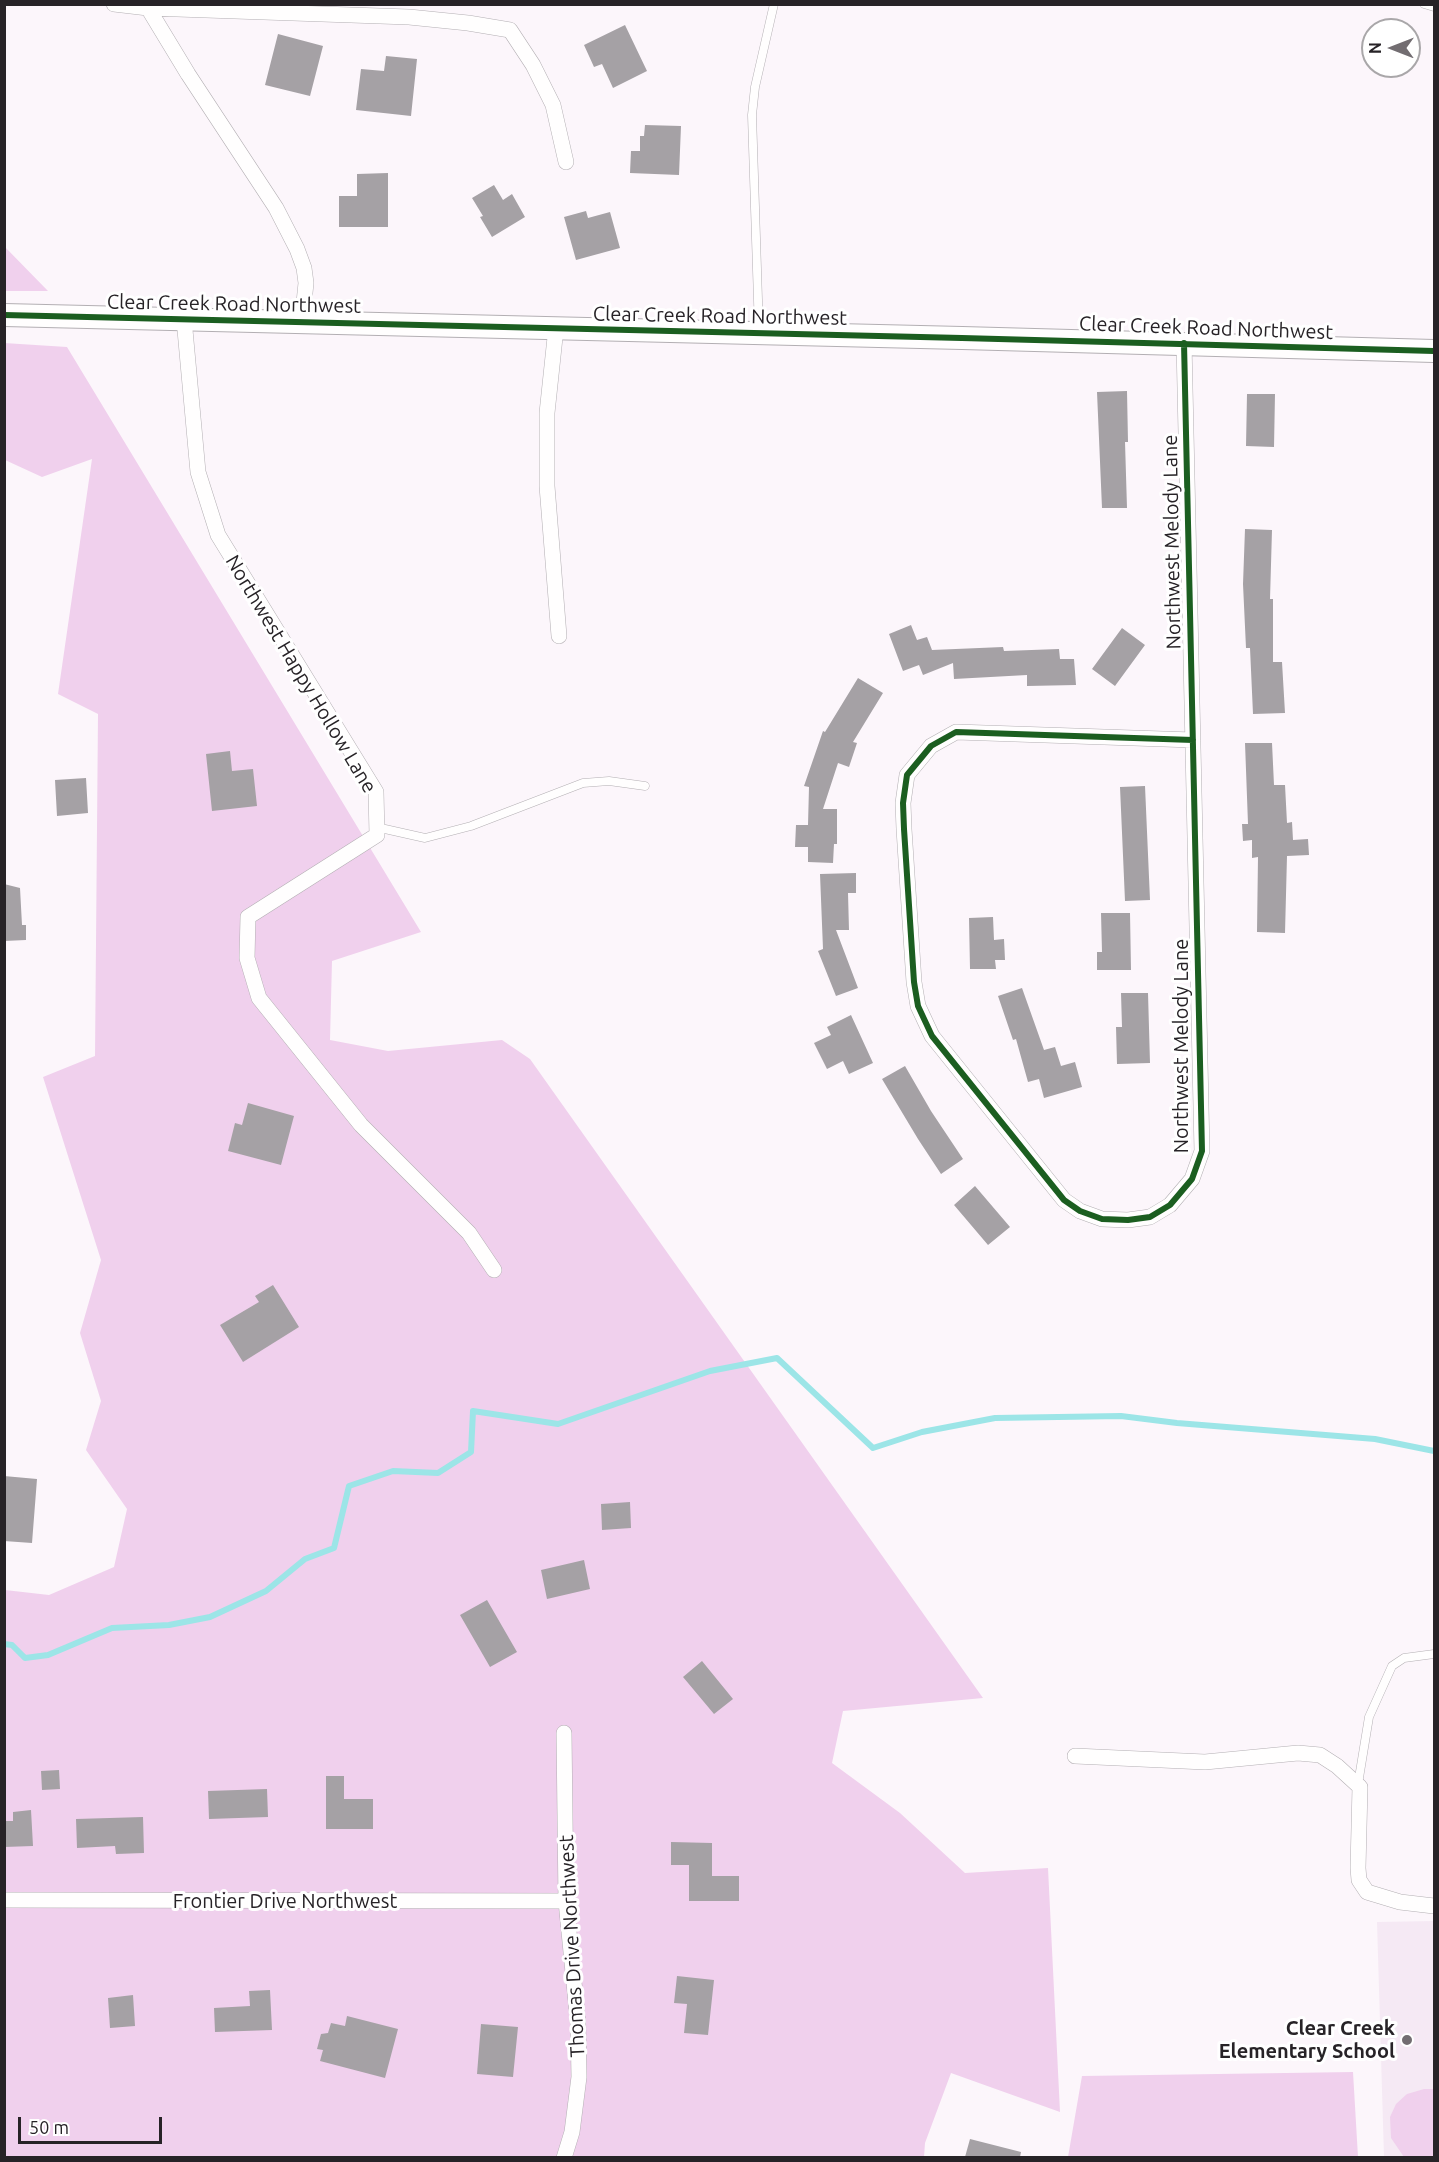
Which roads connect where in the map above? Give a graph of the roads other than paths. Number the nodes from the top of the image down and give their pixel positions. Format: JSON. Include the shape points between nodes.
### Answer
{"nodes":[{"id":1,"x":114,"y":4,"type":"edge"},
{"id":2,"x":774,"y":4,"type":"edge"},
{"id":3,"x":1424,"y":4,"type":"edge"},
{"id":4,"x":1434,"y":7,"type":"edge"},
{"id":5,"x":148,"y":8,"type":"junction"},
{"id":6,"x":566,"y":162,"type":"dead end"},
{"id":7,"x":4,"y":315,"type":"edge"},
{"id":8,"x":184,"y":319,"type":"junction"},
{"id":9,"x":302,"y":322,"type":"junction"},
{"id":10,"x":556,"y":328,"type":"junction"},
{"id":11,"x":759,"y":333,"type":"junction"},
{"id":12,"x":1184,"y":344,"type":"junction"},
{"id":13,"x":1434,"y":351,"type":"edge"},
{"id":14,"x":560,"y":636,"type":"dead end"},
{"id":15,"x":1193,"y":740,"type":"junction"},
{"id":16,"x":645,"y":786,"type":"dead end"},
{"id":17,"x":376,"y":827,"type":"junction"},
{"id":18,"x":494,"y":1270,"type":"dead end"},
{"id":19,"x":1434,"y":1654,"type":"edge"},
{"id":20,"x":564,"y":1733,"type":"dead end"},
{"id":21,"x":1075,"y":1756,"type":"dead end"},
{"id":22,"x":1358,"y":1784,"type":"junction"},
{"id":23,"x":4,"y":1900,"type":"edge"},
{"id":24,"x":566,"y":1901,"type":"junction"},
{"id":25,"x":1434,"y":1906,"type":"edge"},
{"id":26,"x":564,"y":2157,"type":"edge"}],
"edges":[{"from":1,"to":5,"type":"street"},
{"from":2,"to":11,"type":"lane","via":[[752,115]]},
{"from":3,"to":4,"type":"lane"},
{"from":5,"to":6,"type":"street","via":[[409,17],[510,30],[553,105]]},
{"from":5,"to":9,"type":"street","via":[[276,208],[297,249],[306,283]]},
{"from":7,"to":8,"type":"main road","name":"Clear Creek Road Northwest"},
{"from":8,"to":9,"type":"main road","name":"Clear Creek Road Northwest"},
{"from":8,"to":17,"type":"street","name":"Northwest Happy Hollow Lane","via":[[198,472],[218,535],[376,792]]},
{"from":9,"to":10,"type":"main road","name":"Clear Creek Road Northwest"},
{"from":10,"to":11,"type":"main road","name":"Clear Creek Road Northwest"},
{"from":10,"to":14,"type":"street","via":[[547,413],[547,475]]},
{"from":11,"to":12,"type":"main road","name":"Clear Creek Road Northwest"},
{"from":12,"to":13,"type":"main road","name":"Clear Creek Road Northwest"},
{"from":12,"to":15,"type":"street","name":"Northwest Melody Lane"},
{"from":15,"to":15,"type":"street","name":"Northwest Melody Lane","via":[[956,732],[931,746],[907,775],[904,829],[918,1006],[932,1036],[1064,1200],[1102,1219],[1150,1217],[1170,1204],[1192,1179],[1202,1151]]},
{"from":16,"to":17,"type":"lane","via":[[583,783],[471,826],[425,838]]},
{"from":17,"to":18,"type":"street","via":[[377,835],[248,917],[247,958],[259,998],[361,1125],[469,1233]]},
{"from":19,"to":22,"type":"lane","via":[[1404,1658],[1392,1666],[1369,1717]]},
{"from":20,"to":24,"type":"street","name":"Thomas Drive Northwest"},
{"from":21,"to":22,"type":"street","via":[[1204,1762],[1313,1754],[1332,1762]]},
{"from":22,"to":25,"type":"street","via":[[1359,1880],[1367,1892],[1400,1902]]},
{"from":23,"to":24,"type":"street","name":"Frontier Drive Northwest"},
{"from":24,"to":26,"type":"street","name":"Thomas Drive Northwest","via":[[579,2077],[572,2132]]}]}
